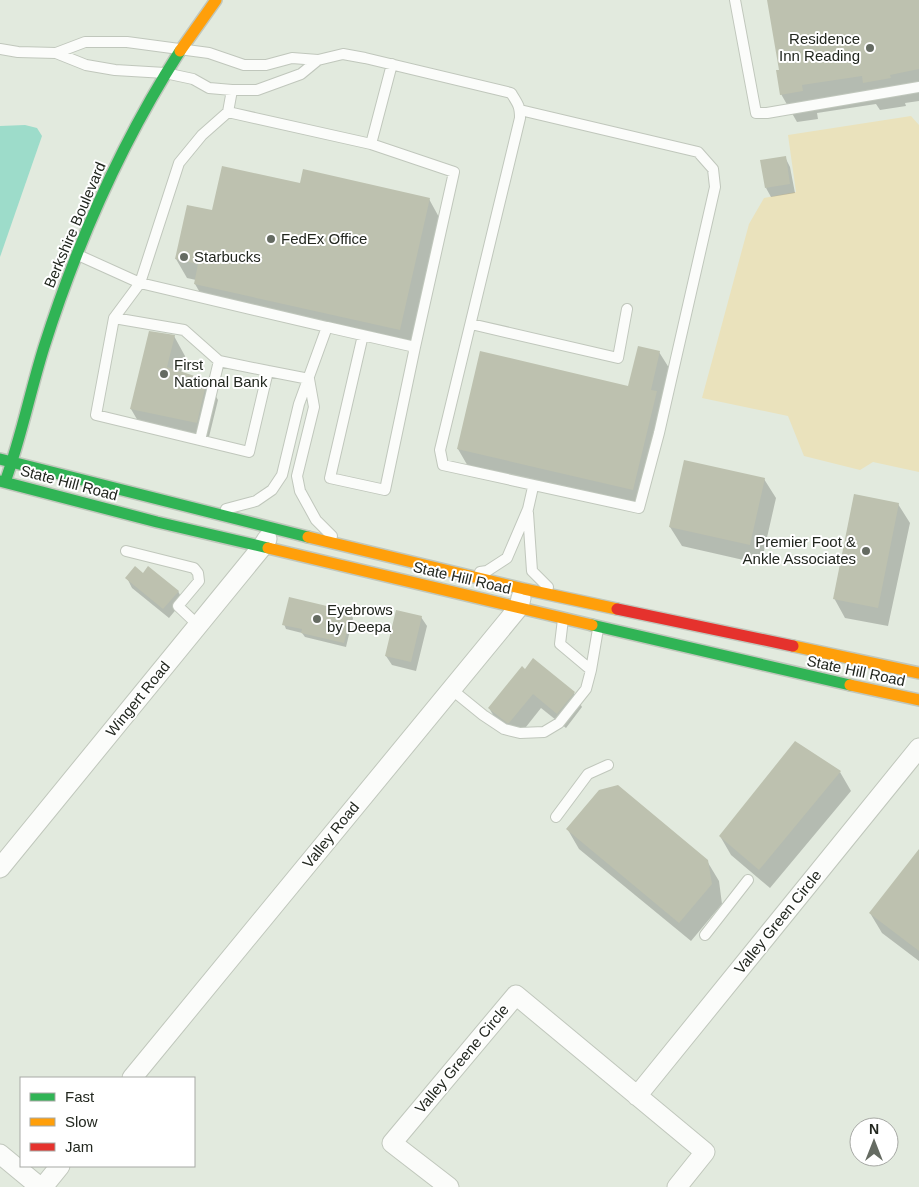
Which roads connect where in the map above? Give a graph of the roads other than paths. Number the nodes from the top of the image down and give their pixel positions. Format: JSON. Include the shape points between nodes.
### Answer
{"nodes":[{"id":1,"x":216,"y":0,"type":"edge"},
{"id":2,"x":735,"y":0,"type":"edge"},
{"id":3,"x":182,"y":48,"type":"junction"},
{"id":4,"x":0,"y":49,"type":"edge"},
{"id":5,"x":56,"y":53,"type":"junction"},
{"id":6,"x":318,"y":60,"type":"junction"},
{"id":7,"x":392,"y":64,"type":"junction"},
{"id":8,"x":166,"y":73,"type":"junction"},
{"id":9,"x":919,"y":87,"type":"edge"},
{"id":10,"x":232,"y":90,"type":"junction"},
{"id":11,"x":520,"y":110,"type":"junction"},
{"id":12,"x":228,"y":112,"type":"junction"},
{"id":13,"x":370,"y":144,"type":"junction"},
{"id":14,"x":77,"y":254,"type":"junction"},
{"id":15,"x":140,"y":283,"type":"junction"},
{"id":16,"x":627,"y":309,"type":"dead end"},
{"id":17,"x":114,"y":318,"type":"junction"},
{"id":18,"x":470,"y":324,"type":"junction"},
{"id":19,"x":327,"y":327,"type":"junction"},
{"id":20,"x":363,"y":335,"type":"junction"},
{"id":21,"x":415,"y":347,"type":"junction"},
{"id":22,"x":219,"y":361,"type":"junction"},
{"id":23,"x":268,"y":371,"type":"junction"},
{"id":24,"x":309,"y":379,"type":"junction"},
{"id":25,"x":200,"y":440,"type":"junction"},
{"id":26,"x":0,"y":459,"type":"edge"},
{"id":27,"x":13,"y":462,"type":"junction"},
{"id":28,"x":2,"y":486,"type":"edge"},
{"id":29,"x":535,"y":486,"type":"junction"},
{"id":30,"x":528,"y":509,"type":"junction"},
{"id":31,"x":211,"y":512,"type":"junction"},
{"id":32,"x":273,"y":529,"type":"junction"},
{"id":33,"x":339,"y":544,"type":"junction"},
{"id":34,"x":262,"y":547,"type":"junction"},
{"id":35,"x":126,"y":551,"type":"dead end"},
{"id":36,"x":465,"y":574,"type":"junction"},
{"id":37,"x":556,"y":595,"type":"junction"},
{"id":38,"x":521,"y":598,"type":"junction"},
{"id":39,"x":564,"y":618,"type":"junction"},
{"id":40,"x":198,"y":625,"type":"junction"},
{"id":41,"x":599,"y":626,"type":"junction"},
{"id":42,"x":591,"y":670,"type":"junction"},
{"id":43,"x":919,"y":673,"type":"edge"},
{"id":44,"x":451,"y":690,"type":"junction"},
{"id":45,"x":919,"y":700,"type":"edge"},
{"id":46,"x":919,"y":748,"type":"edge"},
{"id":47,"x":608,"y":765,"type":"dead end"},
{"id":48,"x":556,"y":817,"type":"dead end"},
{"id":49,"x":0,"y":868,"type":"edge"},
{"id":50,"x":748,"y":880,"type":"dead end"},
{"id":51,"x":705,"y":935,"type":"dead end"},
{"id":52,"x":133,"y":1077,"type":"edge"},
{"id":53,"x":637,"y":1096,"type":"junction"},
{"id":54,"x":0,"y":1154,"type":"edge"},
{"id":55,"x":59,"y":1167,"type":"edge"},
{"id":56,"x":41,"y":1187,"type":"edge"},
{"id":57,"x":449,"y":1187,"type":"edge"},
{"id":58,"x":677,"y":1187,"type":"edge"}],
"edges":[{"from":1,"to":3,"type":"main road","name":"Berkshire Boulevard"},
{"from":2,"to":9,"type":"lane","via":[[756,113]]},
{"from":3,"to":5,"type":"lane","via":[[127,42],[85,42]]},
{"from":3,"to":6,"type":"lane","via":[[244,65],[266,65],[292,58]]},
{"from":3,"to":8,"type":"main road","name":"Berkshire Boulevard"},
{"from":4,"to":5,"type":"lane"},
{"from":5,"to":8,"type":"lane","via":[[86,65]]},
{"from":6,"to":7,"type":"lane","via":[[343,54]]},
{"from":6,"to":10,"type":"lane","via":[[301,74],[257,90]]},
{"from":7,"to":11,"type":"lane","via":[[511,93]]},
{"from":7,"to":13,"type":"lane"},
{"from":8,"to":10,"type":"lane","via":[[193,79],[209,88]]},
{"from":8,"to":14,"type":"main road","name":"Berkshire Boulevard","via":[[120,159]]},
{"from":10,"to":12,"type":"lane"},
{"from":11,"to":18,"type":"lane"},
{"from":11,"to":29,"type":"lane","via":[[698,152],[713,169],[715,188],[640,508]]},
{"from":12,"to":13,"type":"lane"},
{"from":12,"to":15,"type":"lane","via":[[202,135],[179,163]]},
{"from":13,"to":21,"type":"lane","via":[[454,172]]},
{"from":14,"to":15,"type":"lane"},
{"from":14,"to":27,"type":"main road","name":"Berkshire Boulevard","via":[[43,350]]},
{"from":15,"to":17,"type":"lane"},
{"from":15,"to":19,"type":"lane"},
{"from":16,"to":18,"type":"lane","via":[[618,358]]},
{"from":17,"to":22,"type":"lane","via":[[184,330]]},
{"from":17,"to":25,"type":"lane","via":[[96,415]]},
{"from":18,"to":29,"type":"lane","via":[[440,450],[444,465]]},
{"from":19,"to":20,"type":"lane"},
{"from":19,"to":24,"type":"lane"},
{"from":20,"to":21,"type":"lane"},
{"from":20,"to":21,"type":"lane","via":[[330,478],[385,490]]},
{"from":22,"to":23,"type":"lane"},
{"from":22,"to":25,"type":"lane"},
{"from":23,"to":24,"type":"lane"},
{"from":23,"to":25,"type":"lane","via":[[249,452]]},
{"from":24,"to":31,"type":"lane","via":[[299,404],[282,475],[272,490],[256,501]]},
{"from":24,"to":33,"type":"lane","via":[[314,407],[297,476],[300,490],[316,520]]},
{"from":26,"to":27,"type":"main road","name":"State Hill Road"},
{"from":27,"to":28,"type":"main road","name":"Berkshire Boulevard"},
{"from":27,"to":31,"type":"main road","name":"State Hill Road"},
{"from":28,"to":34,"type":"main road","name":"State Hill Road"},
{"from":29,"to":30,"type":"lane"},
{"from":30,"to":36,"type":"lane","via":[[507,558],[488,570]]},
{"from":30,"to":37,"type":"lane","via":[[532,570]]},
{"from":31,"to":32,"type":"main road","name":"State Hill Road"},
{"from":32,"to":33,"type":"main road","name":"State Hill Road"},
{"from":32,"to":34,"type":"street","name":"Wingert Road"},
{"from":33,"to":36,"type":"main road","name":"State Hill Road"},
{"from":34,"to":38,"type":"main road","name":"State Hill Road"},
{"from":34,"to":40,"type":"street","name":"Wingert Road"},
{"from":35,"to":40,"type":"lane","via":[[194,568],[199,581],[178,606]]},
{"from":36,"to":38,"type":"main road","name":"State Hill Road"},
{"from":37,"to":38,"type":"main road","name":"State Hill Road"},
{"from":37,"to":43,"type":"main road","name":"State Hill Road"},
{"from":38,"to":39,"type":"main road","name":"State Hill Road"},
{"from":38,"to":44,"type":"street","name":"Valley Road"},
{"from":39,"to":41,"type":"main road","name":"State Hill Road"},
{"from":39,"to":42,"type":"lane","via":[[560,644]]},
{"from":40,"to":49,"type":"street","name":"Wingert Road"},
{"from":41,"to":42,"type":"lane"},
{"from":41,"to":45,"type":"main road","name":"State Hill Road"},
{"from":42,"to":44,"type":"lane","via":[[586,690],[559,723],[544,732],[520,734],[504,729]]},
{"from":44,"to":52,"type":"street","name":"Valley Road"},
{"from":46,"to":53,"type":"street","name":"Valley Green Circle"},
{"from":47,"to":48,"type":"lane","via":[[588,774]]},
{"from":50,"to":51,"type":"lane"},
{"from":53,"to":57,"type":"street","name":"Valley Greene Circle","via":[[516,995],[392,1143]]},
{"from":53,"to":58,"type":"street","via":[[704,1152]]},
{"from":54,"to":56,"type":"street"},
{"from":55,"to":56,"type":"street"}]}
